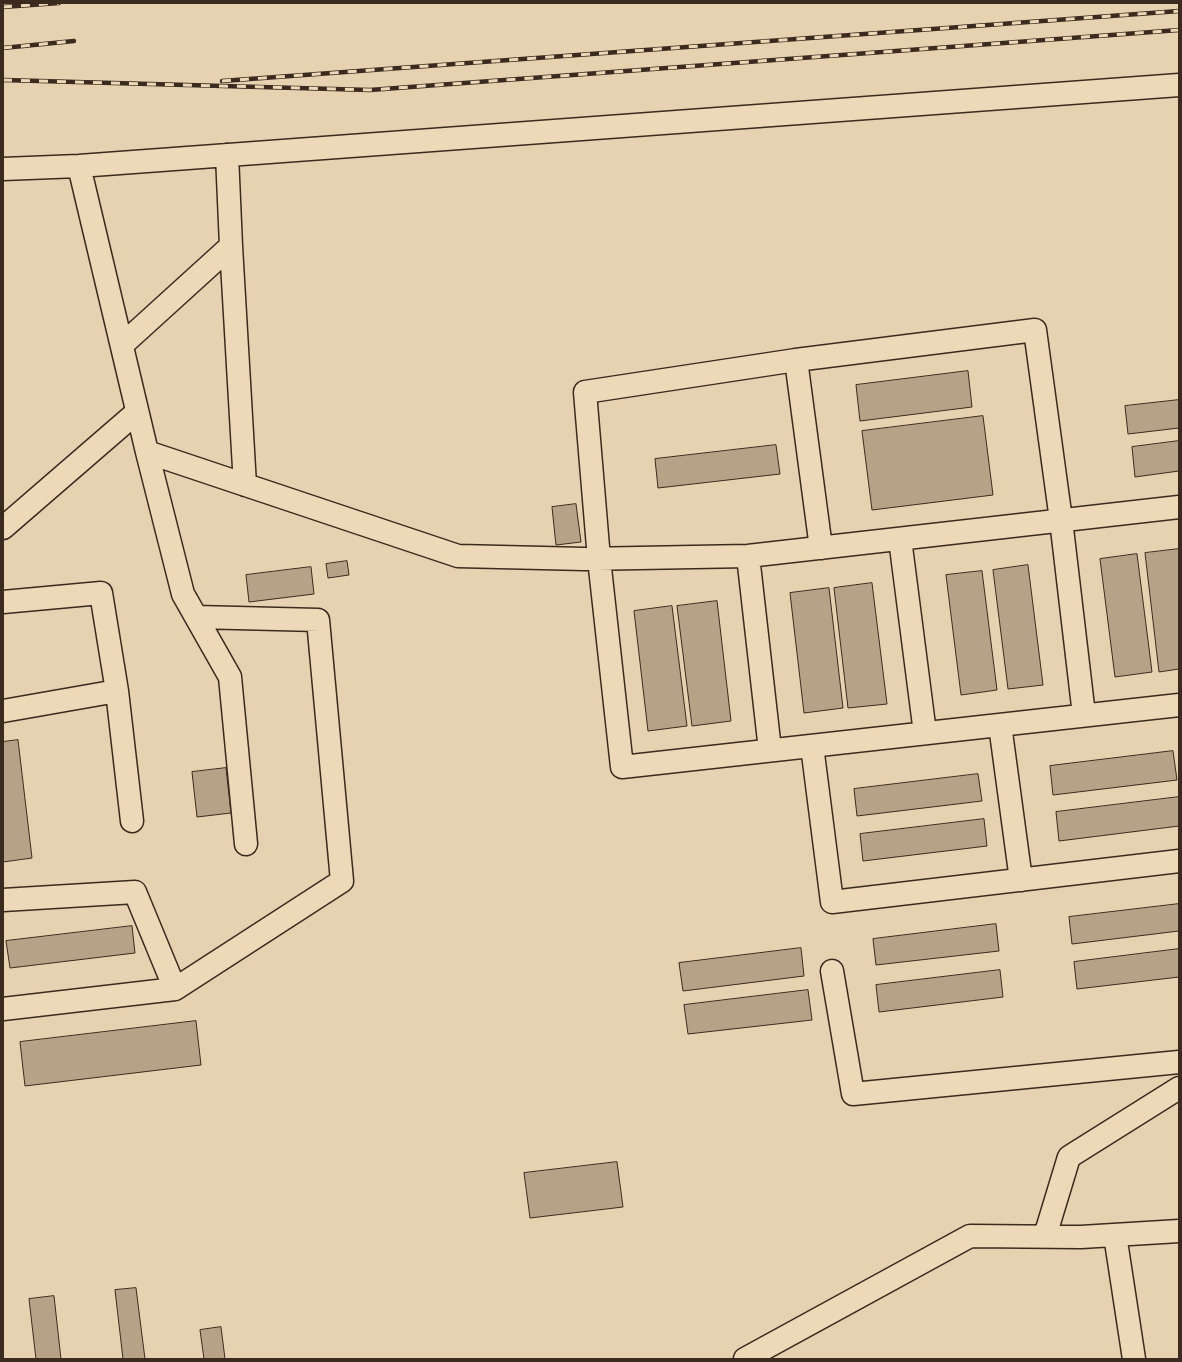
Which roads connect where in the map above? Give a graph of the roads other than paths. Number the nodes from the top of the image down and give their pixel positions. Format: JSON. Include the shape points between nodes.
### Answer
{"nodes":[{"id":1,"x":1179,"y":85,"type":"edge"},
{"id":2,"x":227,"y":155,"type":"junction"},
{"id":3,"x":79,"y":166,"type":"junction"},
{"id":4,"x":3,"y":169,"type":"edge"},
{"id":5,"x":231,"y":246,"type":"junction"},
{"id":6,"x":122,"y":345,"type":"junction"},
{"id":7,"x":796,"y":360,"type":"junction"},
{"id":8,"x":137,"y":412,"type":"junction"},
{"id":9,"x":147,"y":452,"type":"junction"},
{"id":10,"x":245,"y":485,"type":"junction"},
{"id":11,"x":1179,"y":508,"type":"edge"},
{"id":12,"x":1061,"y":520,"type":"junction"},
{"id":13,"x":3,"y":528,"type":"edge"},
{"id":14,"x":900,"y":538,"type":"junction"},
{"id":15,"x":821,"y":548,"type":"junction"},
{"id":16,"x":748,"y":556,"type":"junction"},
{"id":17,"x":591,"y":559,"type":"junction"},
{"id":18,"x":3,"y":602,"type":"edge"},
{"id":19,"x":196,"y":617,"type":"junction"},
{"id":20,"x":117,"y":691,"type":"junction"},
{"id":21,"x":1179,"y":705,"type":"edge"},
{"id":22,"x":3,"y":711,"type":"edge"},
{"id":23,"x":1084,"y":715,"type":"junction"},
{"id":24,"x":1000,"y":725,"type":"junction"},
{"id":25,"x":925,"y":733,"type":"junction"},
{"id":26,"x":812,"y":746,"type":"junction"},
{"id":27,"x":770,"y":750,"type":"junction"},
{"id":28,"x":132,"y":821,"type":"dead end"},
{"id":29,"x":246,"y":844,"type":"dead end"},
{"id":30,"x":1179,"y":861,"type":"edge"},
{"id":31,"x":1021,"y":880,"type":"junction"},
{"id":32,"x":3,"y":900,"type":"edge"},
{"id":33,"x":832,"y":971,"type":"dead end"},
{"id":34,"x":175,"y":989,"type":"junction"},
{"id":35,"x":3,"y":1009,"type":"edge"},
{"id":36,"x":1179,"y":1062,"type":"edge"},
{"id":37,"x":1179,"y":1088,"type":"edge"},
{"id":38,"x":1179,"y":1231,"type":"edge"},
{"id":39,"x":1115,"y":1235,"type":"junction"},
{"id":40,"x":1045,"y":1236,"type":"junction"},
{"id":41,"x":745,"y":1359,"type":"edge"},
{"id":42,"x":1134,"y":1359,"type":"edge"}],
"edges":[{"from":1,"to":2,"type":"street"},
{"from":2,"to":3,"type":"street"},
{"from":2,"to":5,"type":"street"},
{"from":3,"to":4,"type":"street"},
{"from":3,"to":6,"type":"street"},
{"from":5,"to":6,"type":"street"},
{"from":5,"to":10,"type":"street"},
{"from":6,"to":8,"type":"street"},
{"from":7,"to":12,"type":"street","via":[[1035,330]]},
{"from":7,"to":15,"type":"street"},
{"from":7,"to":17,"type":"street","via":[[585,392]]},
{"from":8,"to":9,"type":"street"},
{"from":8,"to":13,"type":"street"},
{"from":9,"to":10,"type":"street"},
{"from":9,"to":19,"type":"street","via":[[182,594]]},
{"from":10,"to":17,"type":"street","via":[[458,556]]},
{"from":11,"to":12,"type":"street"},
{"from":12,"to":14,"type":"street"},
{"from":12,"to":23,"type":"street"},
{"from":14,"to":15,"type":"street"},
{"from":14,"to":25,"type":"street"},
{"from":15,"to":16,"type":"street"},
{"from":16,"to":17,"type":"street"},
{"from":16,"to":27,"type":"street"},
{"from":17,"to":27,"type":"street","via":[[622,767]]},
{"from":18,"to":20,"type":"street","via":[[101,593]]},
{"from":19,"to":29,"type":"street","via":[[230,677]]},
{"from":19,"to":34,"type":"street","via":[[318,620],[342,881]]},
{"from":20,"to":22,"type":"street"},
{"from":20,"to":28,"type":"street"},
{"from":21,"to":23,"type":"street"},
{"from":23,"to":24,"type":"street"},
{"from":24,"to":25,"type":"street"},
{"from":24,"to":31,"type":"street"},
{"from":25,"to":26,"type":"street"},
{"from":26,"to":27,"type":"street"},
{"from":26,"to":31,"type":"street","via":[[832,902]]},
{"from":30,"to":31,"type":"street"},
{"from":32,"to":34,"type":"street","via":[[135,892]]},
{"from":33,"to":36,"type":"street","via":[[852,1094]]},
{"from":34,"to":35,"type":"street"},
{"from":37,"to":40,"type":"street","via":[[1069,1157]]},
{"from":38,"to":39,"type":"street"},
{"from":39,"to":40,"type":"street"},
{"from":39,"to":42,"type":"street"},
{"from":40,"to":41,"type":"street","via":[[970,1236]]}]}
